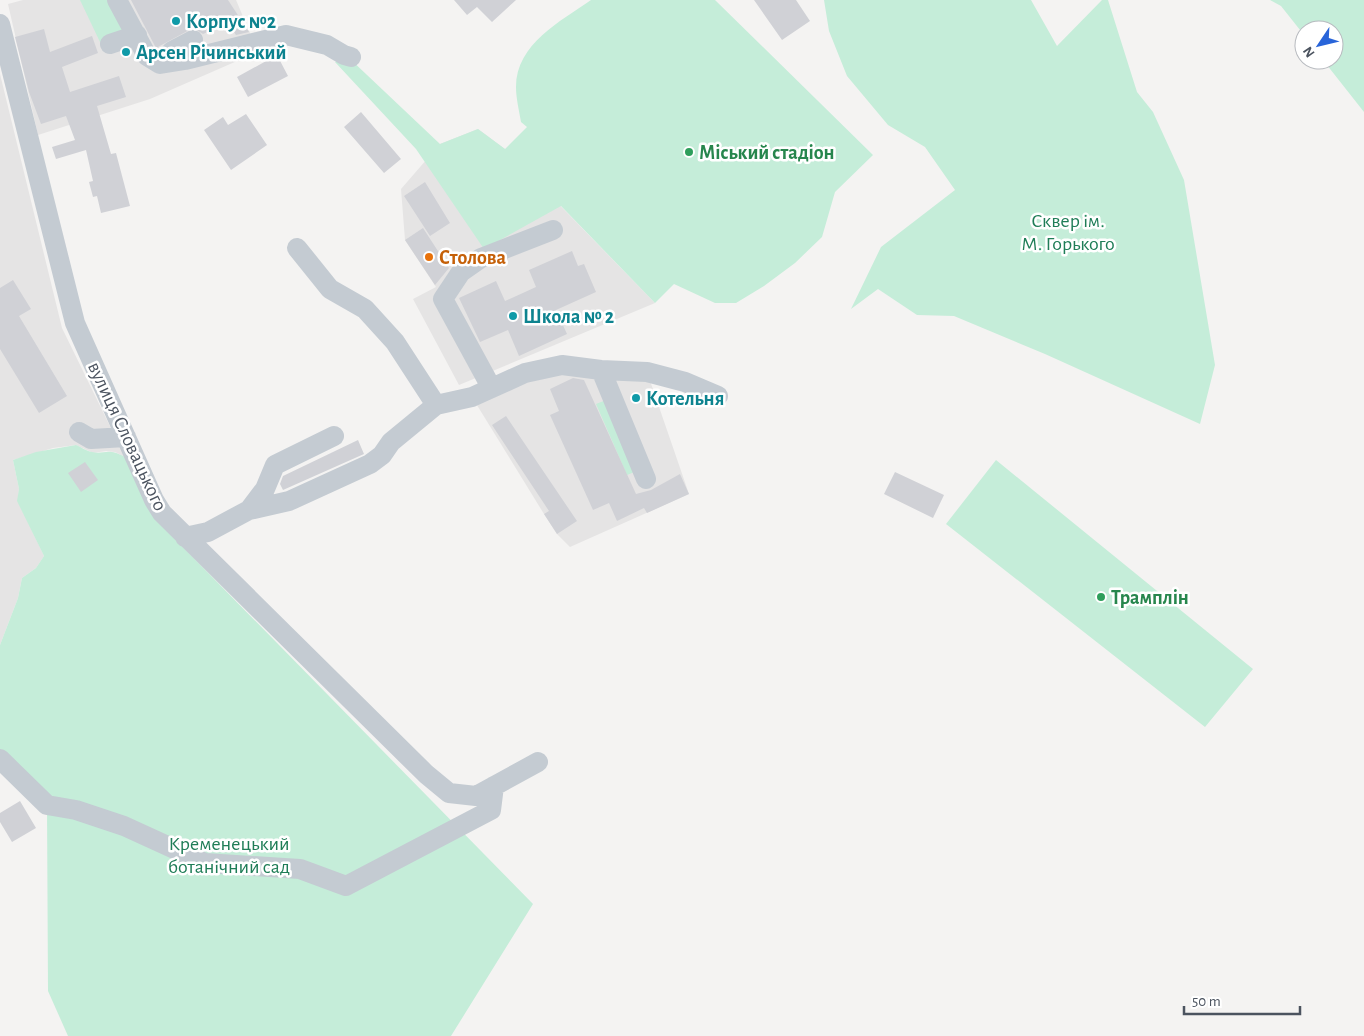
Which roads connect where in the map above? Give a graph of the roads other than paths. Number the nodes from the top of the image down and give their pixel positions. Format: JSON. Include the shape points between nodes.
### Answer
{"nodes":[{"id":1,"x":117,"y":0,"type":"edge"},
{"id":2,"x":0,"y":24,"type":"edge"},
{"id":3,"x":137,"y":35,"type":"junction"},
{"id":4,"x":193,"y":40,"type":"dead end"},
{"id":5,"x":110,"y":44,"type":"dead end"},
{"id":6,"x":351,"y":57,"type":"dead end"},
{"id":7,"x":160,"y":64,"type":"junction"},
{"id":8,"x":553,"y":230,"type":"dead end"},
{"id":9,"x":297,"y":248,"type":"dead end"},
{"id":10,"x":601,"y":370,"type":"junction"},
{"id":11,"x":491,"y":387,"type":"junction"},
{"id":12,"x":718,"y":396,"type":"dead end"},
{"id":13,"x":436,"y":404,"type":"junction"},
{"id":14,"x":79,"y":432,"type":"dead end"},
{"id":15,"x":334,"y":436,"type":"dead end"},
{"id":16,"x":126,"y":437,"type":"junction"},
{"id":17,"x":646,"y":479,"type":"dead end"},
{"id":18,"x":249,"y":510,"type":"junction"},
{"id":19,"x":185,"y":537,"type":"junction"},
{"id":20,"x":0,"y":759,"type":"edge"},
{"id":21,"x":538,"y":762,"type":"dead end"},
{"id":22,"x":494,"y":786,"type":"junction"}],
"edges":[{"from":1,"to":3,"type":"street"},
{"from":2,"to":16,"type":"street","name":"вулиця Словацького","via":[[75,323]]},
{"from":3,"to":5,"type":"street"},
{"from":3,"to":7,"type":"street","via":[[147,56]]},
{"from":4,"to":7,"type":"street","via":[[172,52]]},
{"from":6,"to":7,"type":"street","via":[[327,44],[286,35]]},
{"from":8,"to":11,"type":"street","via":[[481,258],[461,272],[443,299]]},
{"from":9,"to":13,"type":"street","via":[[330,289],[365,309],[396,342]]},
{"from":10,"to":11,"type":"street","via":[[562,365],[525,373]]},
{"from":10,"to":12,"type":"street","via":[[647,372],[685,382]]},
{"from":10,"to":17,"type":"street"},
{"from":11,"to":13,"type":"street","via":[[472,397]]},
{"from":13,"to":18,"type":"street","via":[[370,464],[289,501]]},
{"from":14,"to":16,"type":"street","via":[[91,439]]},
{"from":15,"to":18,"type":"street","via":[[275,465],[265,489]]},
{"from":16,"to":19,"type":"street","name":"вулиця Словацького","via":[[154,500]]},
{"from":18,"to":19,"type":"street","via":[[208,532]]},
{"from":19,"to":22,"type":"street","name":"вулиця Словацького","via":[[449,793],[476,796]]},
{"from":20,"to":22,"type":"street","via":[[47,806],[76,810],[124,826],[205,863],[300,869],[346,886],[491,810]]},
{"from":21,"to":22,"type":"street","name":"вулиця Словацького"}]}
